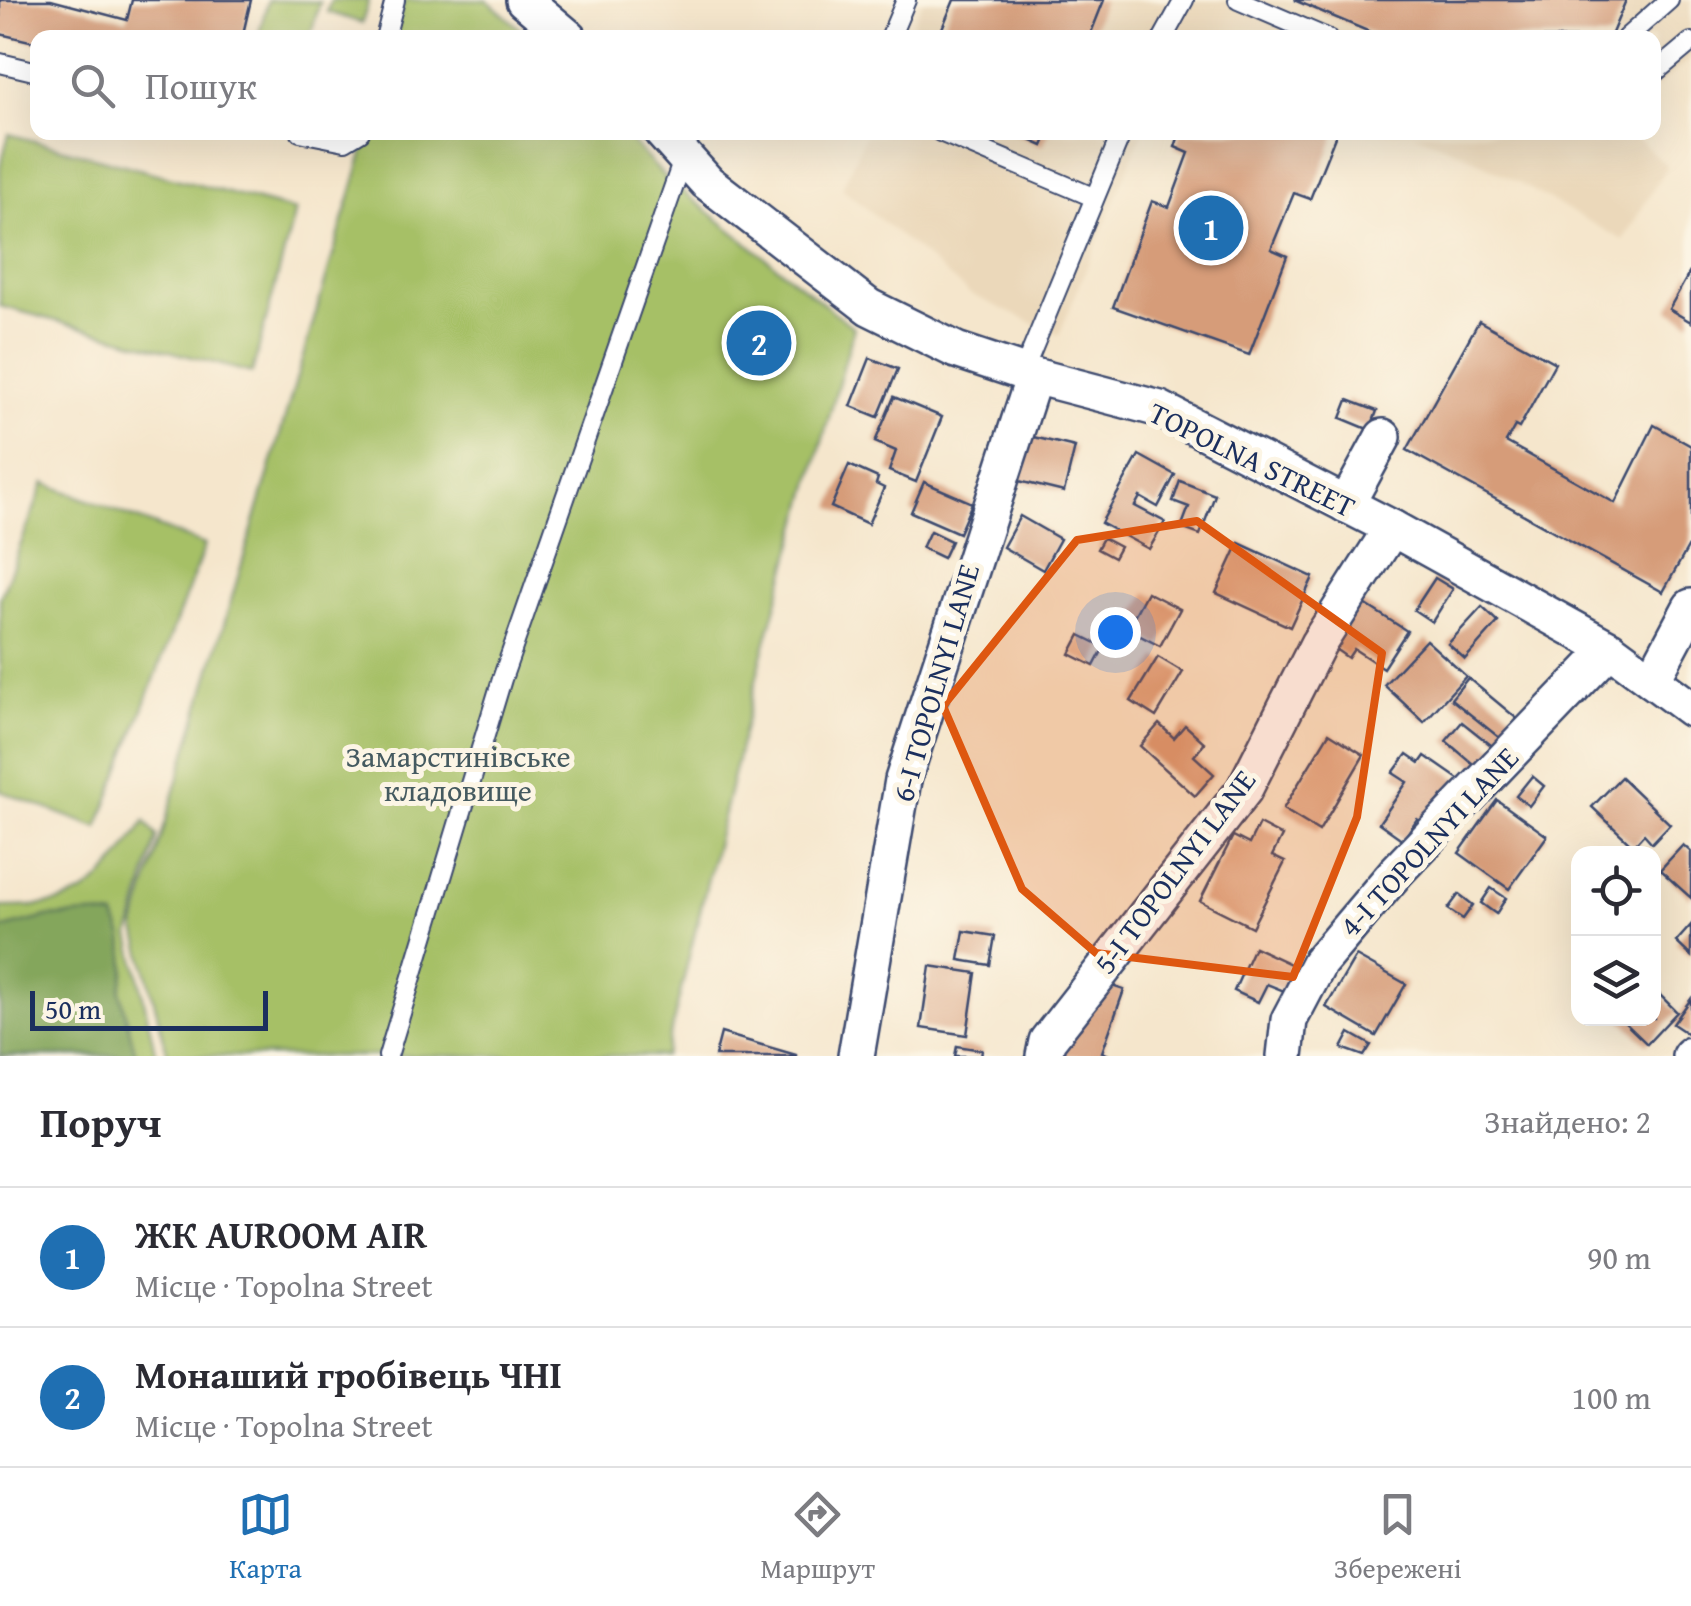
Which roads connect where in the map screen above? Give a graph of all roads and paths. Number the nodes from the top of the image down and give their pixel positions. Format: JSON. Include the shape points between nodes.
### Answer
{"nodes":[{"id":1,"x":395,"y":0,"type":"edge"},
{"id":2,"x":524,"y":0,"type":"edge"},
{"id":3,"x":906,"y":0,"type":"edge"},
{"id":4,"x":1184,"y":0,"type":"edge"},
{"id":5,"x":1238,"y":0,"type":"edge"},
{"id":6,"x":1669,"y":0,"type":"edge"},
{"id":7,"x":387,"y":30,"type":"edge"},
{"id":8,"x":560,"y":30,"type":"edge"},
{"id":9,"x":893,"y":30,"type":"edge"},
{"id":10,"x":1167,"y":30,"type":"edge"},
{"id":11,"x":1308,"y":30,"type":"edge"},
{"id":12,"x":1635,"y":30,"type":"edge"},
{"id":13,"x":1691,"y":42,"type":"edge"},
{"id":14,"x":0,"y":62,"type":"edge"},
{"id":15,"x":1661,"y":67,"type":"edge"},
{"id":16,"x":30,"y":70,"type":"edge"},
{"id":17,"x":959,"y":140,"type":"edge"},
{"id":18,"x":1119,"y":140,"type":"edge"},
{"id":19,"x":673,"y":145,"type":"edge"},
{"id":20,"x":1094,"y":198,"type":"junction"},
{"id":21,"x":1028,"y":374,"type":"junction"},
{"id":22,"x":1383,"y":437,"type":"dead end"},
{"id":23,"x":1346,"y":505,"type":"junction"},
{"id":24,"x":1392,"y":528,"type":"junction"},
{"id":25,"x":1691,"y":607,"type":"edge"},
{"id":26,"x":1610,"y":649,"type":"junction"},
{"id":27,"x":1652,"y":680,"type":"junction"},
{"id":28,"x":1691,"y":709,"type":"edge"},
{"id":29,"x":388,"y":1056,"type":"edge"},
{"id":30,"x":856,"y":1056,"type":"edge"},
{"id":31,"x":1044,"y":1056,"type":"edge"},
{"id":32,"x":1285,"y":1056,"type":"edge"}],
"edges":[{"from":1,"to":7,"type":"lane"},
{"from":2,"to":8,"type":"street"},
{"from":3,"to":9,"type":"lane"},
{"from":4,"to":10,"type":"lane"},
{"from":5,"to":11,"type":"lane"},
{"from":6,"to":12,"type":"lane"},
{"from":13,"to":15,"type":"lane"},
{"from":14,"to":16,"type":"lane"},
{"from":17,"to":20,"type":"lane"},
{"from":18,"to":20,"type":"lane"},
{"from":19,"to":21,"type":"street","name":"TOPOLNA STREET","via":[[707,182],[869,307],[956,350]]},
{"from":19,"to":29,"type":"lane"},
{"from":20,"to":21,"type":"lane"},
{"from":21,"to":23,"type":"street","name":"TOPOLNA STREET","via":[[1160,409]]},
{"from":21,"to":30,"type":"street","name":"6-I TOPOLNYI LANE","via":[[902,780]]},
{"from":22,"to":23,"type":"street"},
{"from":23,"to":24,"type":"street","name":"TOPOLNA STREET"},
{"from":24,"to":26,"type":"street","name":"TOPOLNA STREET"},
{"from":24,"to":31,"type":"street","name":"5-I TOPOLNYI LANE","via":[[1318,644],[1244,790],[1048,1041]]},
{"from":25,"to":27,"type":"street"},
{"from":26,"to":27,"type":"street","name":"TOPOLNA STREET"},
{"from":26,"to":32,"type":"street","name":"4-I TOPOLNYI LANE","via":[[1396,872],[1319,963],[1289,1020]]},
{"from":27,"to":28,"type":"street","name":"TOPOLNA STREET"}]}
